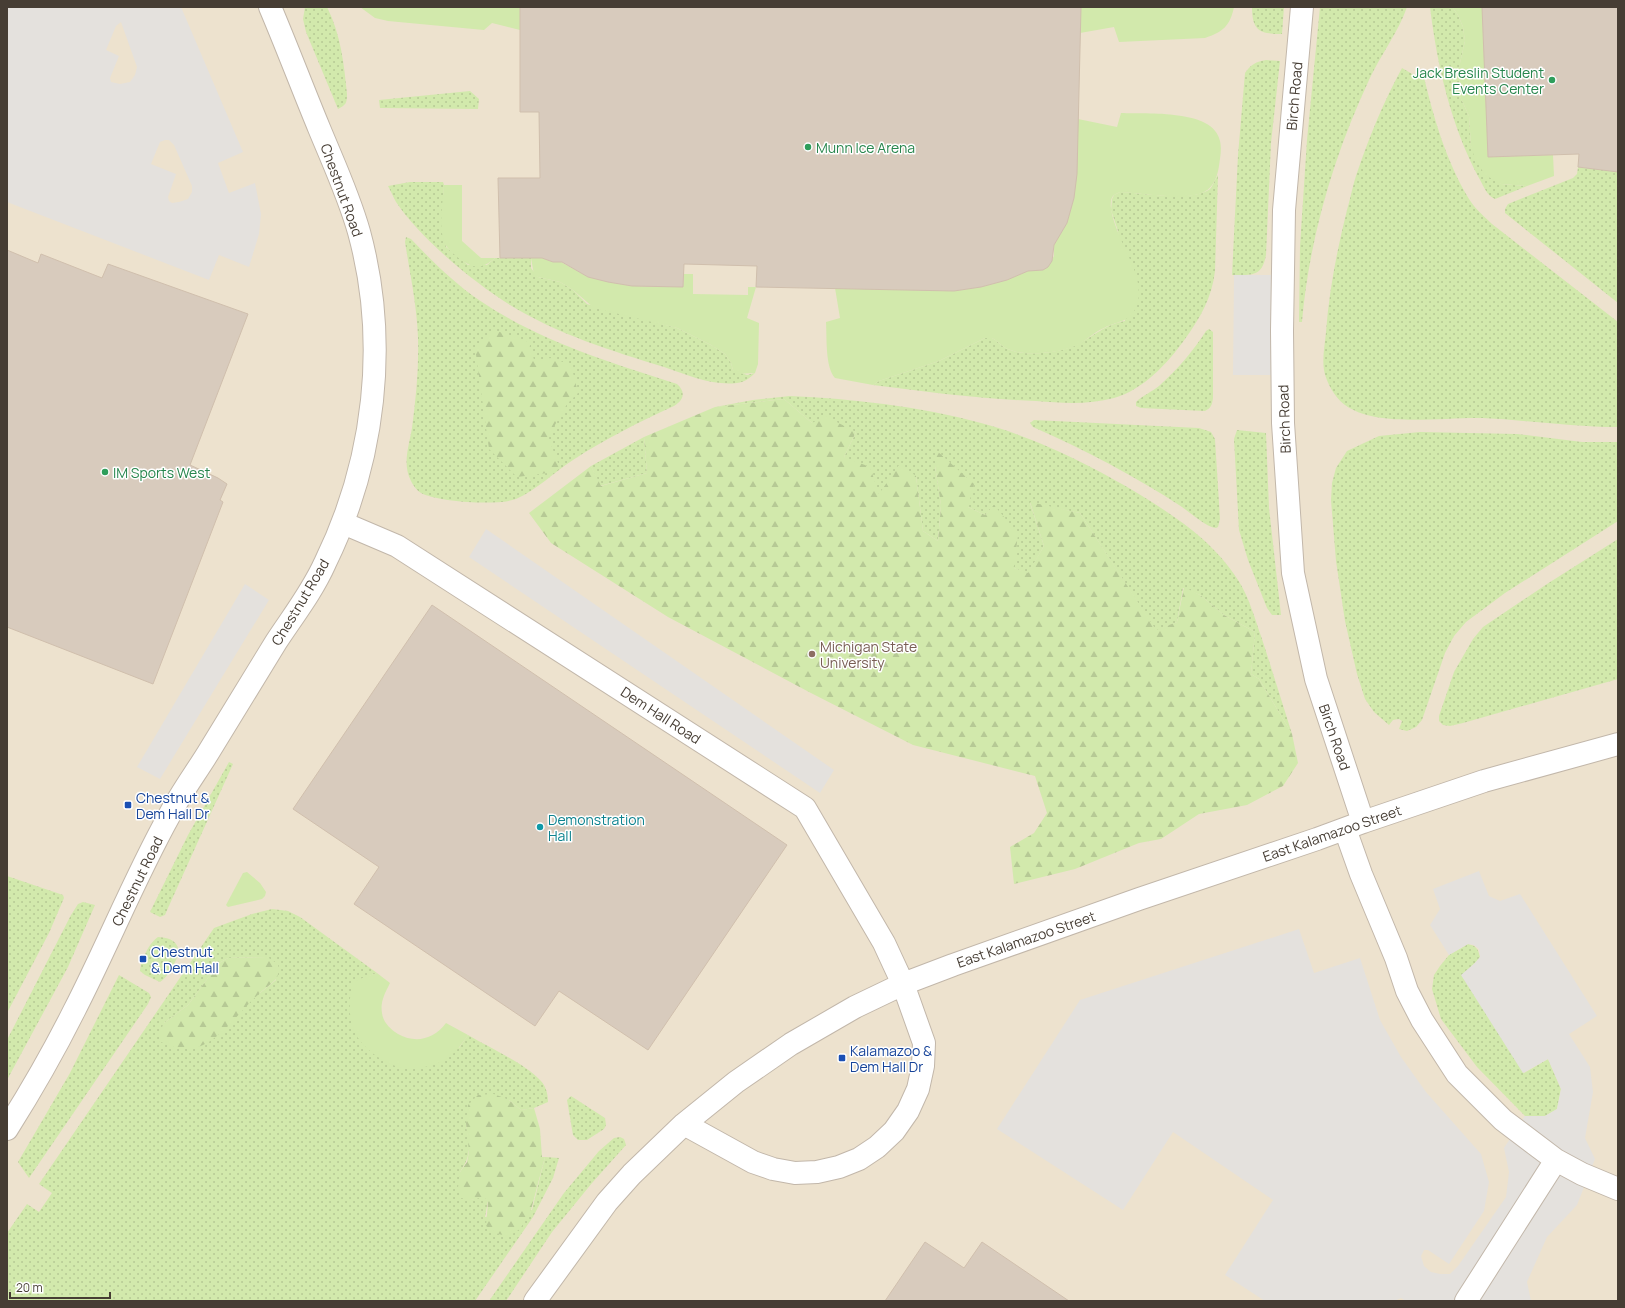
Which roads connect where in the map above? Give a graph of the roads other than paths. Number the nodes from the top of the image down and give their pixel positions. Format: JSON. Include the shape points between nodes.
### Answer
{"nodes":[{"id":1,"x":270,"y":7,"type":"edge"},
{"id":2,"x":1302,"y":7,"type":"edge"},
{"id":3,"x":343,"y":524,"type":"junction"},
{"id":4,"x":1618,"y":744,"type":"edge"},
{"id":5,"x":1354,"y":825,"type":"junction"},
{"id":6,"x":903,"y":984,"type":"junction"},
{"id":7,"x":684,"y":1124,"type":"junction"},
{"id":8,"x":7,"y":1130,"type":"edge"},
{"id":9,"x":1556,"y":1160,"type":"junction"},
{"id":10,"x":1618,"y":1189,"type":"edge"},
{"id":11,"x":535,"y":1301,"type":"edge"},
{"id":12,"x":1466,"y":1301,"type":"edge"}],
"edges":[{"from":1,"to":3,"type":"street","name":"Chestnut Road","via":[[346,193],[359,233],[368,274],[375,358],[372,399],[357,483]]},
{"from":2,"to":5,"type":"street","name":"Birch Road","via":[[1284,210],[1282,299],[1283,423],[1292,565],[1316,679]]},
{"from":3,"to":6,"type":"street","name":"Dem Hall Road","via":[[397,546],[805,808],[884,943]]},
{"from":3,"to":8,"type":"street","name":"Chestnut Road","via":[[304,603],[278,639],[169,815],[74,1012]]},
{"from":4,"to":5,"type":"street","name":"East Kalamazoo Street","via":[[1484,781]]},
{"from":5,"to":6,"type":"street","name":"East Kalamazoo Street"},
{"from":5,"to":9,"type":"street","name":"Birch Road","via":[[1361,874],[1407,991],[1422,1020],[1457,1074],[1503,1120]]},
{"from":6,"to":7,"type":"street","name":"East Kalamazoo Street","via":[[855,1007],[790,1044],[736,1082]]},
{"from":6,"to":7,"type":"street","name":"Dem Hall Road","via":[[924,1043],[918,1090],[908,1111],[894,1130],[877,1147],[859,1159],[817,1172],[773,1169],[753,1162]]},
{"from":7,"to":11,"type":"street","name":"East Kalamazoo Street","via":[[607,1202]]},
{"from":9,"to":10,"type":"street","name":"Birch Road"},
{"from":9,"to":12,"type":"street"}]}
